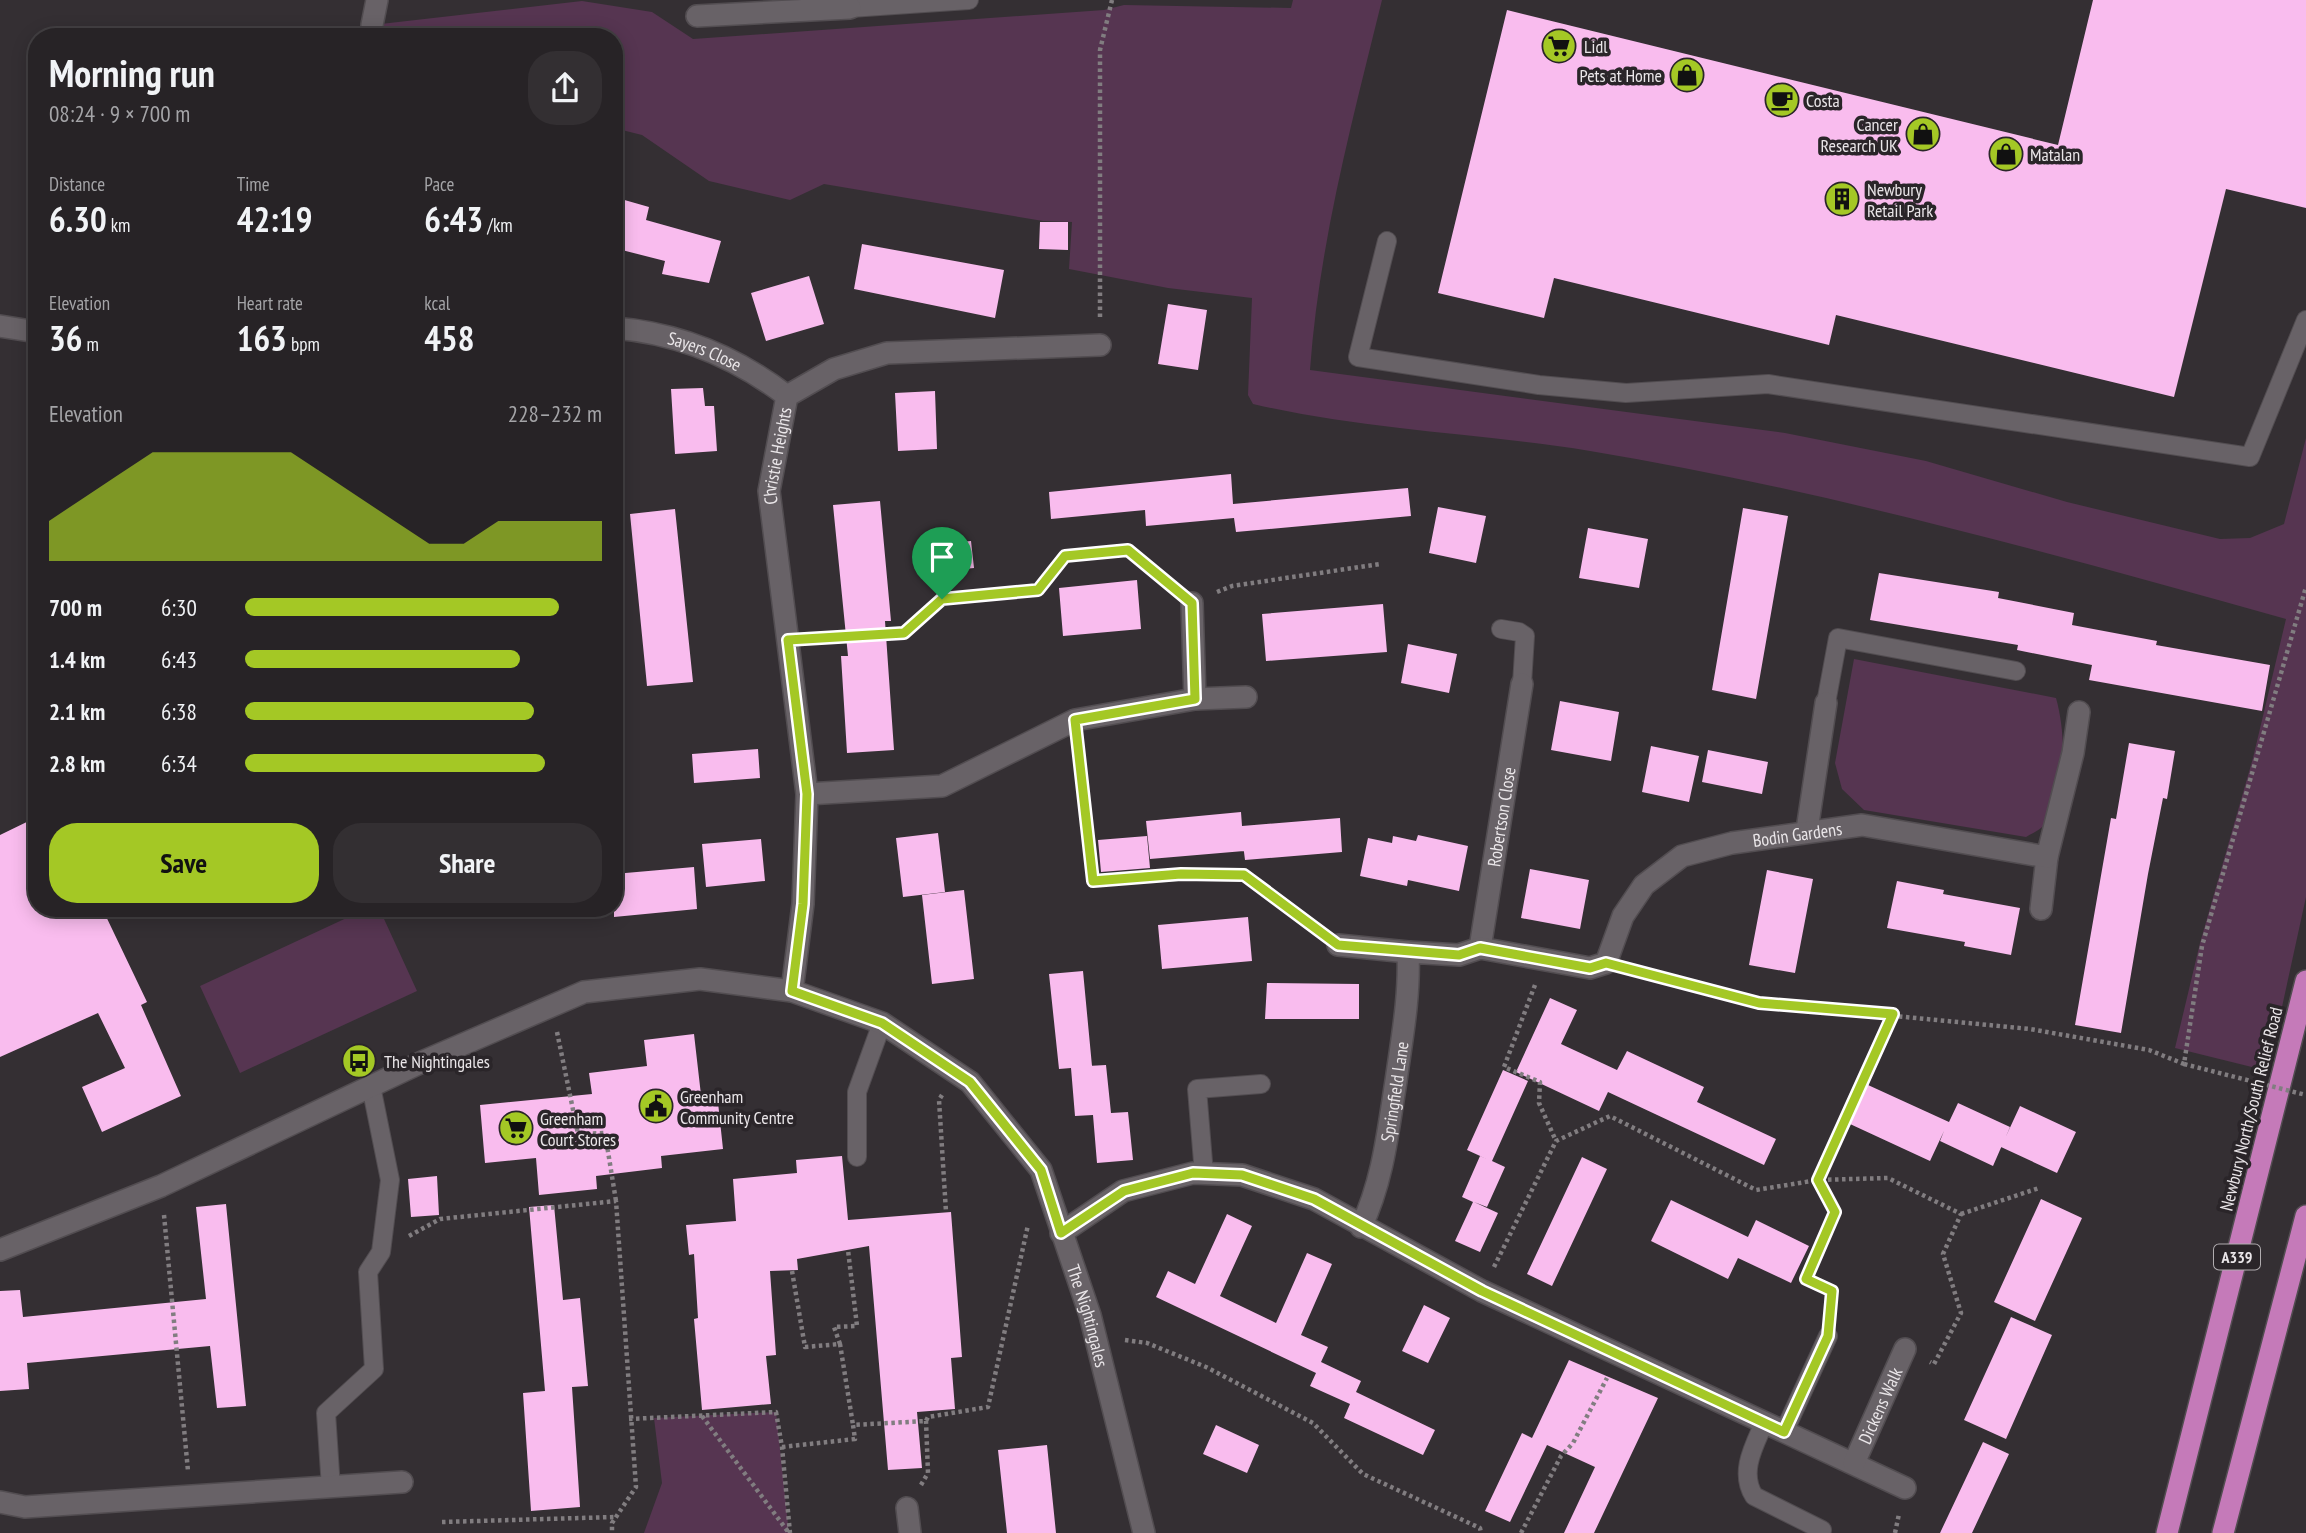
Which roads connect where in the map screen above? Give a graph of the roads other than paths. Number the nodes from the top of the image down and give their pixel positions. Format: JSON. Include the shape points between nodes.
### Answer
{"nodes":[{"id":1,"x":377,"y":0,"type":"edge"},
{"id":2,"x":969,"y":0,"type":"edge"},
{"id":3,"x":764,"y":5,"type":"edge"},
{"id":4,"x":850,"y":8,"type":"joint"},
{"id":5,"x":697,"y":16,"type":"dead end"},
{"id":6,"x":372,"y":25,"type":"dead end"},
{"id":7,"x":1387,"y":241,"type":"dead end"},
{"id":8,"x":2306,"y":320,"type":"edge"},
{"id":9,"x":0,"y":326,"type":"edge"},
{"id":10,"x":623,"y":328,"type":"edge"},
{"id":11,"x":28,"y":331,"type":"edge"},
{"id":12,"x":1100,"y":345,"type":"road end"},
{"id":13,"x":787,"y":396,"type":"junction"},
{"id":14,"x":1192,"y":603,"type":"road end"},
{"id":15,"x":1501,"y":629,"type":"dead end"},
{"id":16,"x":2015,"y":671,"type":"dead end"},
{"id":17,"x":1522,"y":684,"type":"joint"},
{"id":18,"x":1246,"y":697,"type":"dead end"},
{"id":19,"x":1195,"y":699,"type":"junction"},
{"id":20,"x":1826,"y":703,"type":"joint"},
{"id":21,"x":2079,"y":712,"type":"dead end"},
{"id":22,"x":807,"y":794,"type":"junction"},
{"id":23,"x":1807,"y":830,"type":"junction"},
{"id":24,"x":2047,"y":857,"type":"junction"},
{"id":25,"x":2040,"y":909,"type":"dead end"},
{"id":26,"x":1338,"y":945,"type":"road end"},
{"id":27,"x":1480,"y":948,"type":"junction"},
{"id":28,"x":1408,"y":952,"type":"junction"},
{"id":29,"x":2306,"y":981,"type":"edge"},
{"id":30,"x":792,"y":991,"type":"junction"},
{"id":31,"x":882,"y":1023,"type":"junction"},
{"id":32,"x":1261,"y":1084,"type":"dead end"},
{"id":33,"x":371,"y":1086,"type":"junction"},
{"id":34,"x":857,"y":1157,"type":"dead end"},
{"id":35,"x":1204,"y":1174,"type":"junction"},
{"id":36,"x":2306,"y":1216,"type":"edge"},
{"id":37,"x":1360,"y":1227,"type":"junction"},
{"id":38,"x":1061,"y":1233,"type":"junction"},
{"id":39,"x":0,"y":1250,"type":"edge"},
{"id":40,"x":1828,"y":1336,"type":"road end"},
{"id":41,"x":1905,"y":1349,"type":"road end"},
{"id":42,"x":1764,"y":1423,"type":"junction"},
{"id":43,"x":1784,"y":1432,"type":"junction"},
{"id":44,"x":1854,"y":1463,"type":"junction"},
{"id":45,"x":402,"y":1482,"type":"dead end"},
{"id":46,"x":331,"y":1488,"type":"junction"},
{"id":47,"x":1905,"y":1488,"type":"road end"},
{"id":48,"x":0,"y":1502,"type":"edge"},
{"id":49,"x":907,"y":1508,"type":"road end"},
{"id":50,"x":1822,"y":1530,"type":"dead end"},
{"id":51,"x":910,"y":1533,"type":"edge"},
{"id":52,"x":1144,"y":1533,"type":"edge"},
{"id":53,"x":2167,"y":1533,"type":"edge"},
{"id":54,"x":2223,"y":1533,"type":"edge"}],
"edges":[{"from":1,"to":6,"type":"street"},
{"from":2,"to":4,"type":"lane"},
{"from":3,"to":4,"type":"street"},
{"from":3,"to":5,"type":"street"},
{"from":7,"to":8,"type":"lane","via":[[1358,357],[1539,385],[1626,393],[1768,384],[2250,457]]},
{"from":9,"to":11,"type":"street"},
{"from":10,"to":13,"type":"street","name":"Sayers Close","via":[[651,330],[705,348],[757,373]]},
{"from":12,"to":13,"type":"street","name":"Christie Heights","via":[[887,353],[834,369]]},
{"from":13,"to":22,"type":"street","name":"Christie Heights","via":[[769,491]]},
{"from":14,"to":19,"type":"street"},
{"from":15,"to":17,"type":"lane","via":[[1525,636]]},
{"from":16,"to":20,"type":"lane","via":[[1838,638]]},
{"from":17,"to":27,"type":"street","name":"Robertson Close"},
{"from":18,"to":19,"type":"street"},
{"from":19,"to":22,"type":"street","via":[[1075,720],[942,786]]},
{"from":20,"to":23,"type":"street"},
{"from":21,"to":24,"type":"street"},
{"from":22,"to":30,"type":"street","name":"Christie Heights","via":[[803,904]]},
{"from":23,"to":24,"type":"street","name":"Bodin Gardens","via":[[1862,825]]},
{"from":23,"to":27,"type":"street","name":"Bodin Gardens","via":[[1682,856],[1644,885],[1623,916],[1606,963],[1590,968]]},
{"from":24,"to":25,"type":"street"},
{"from":26,"to":28,"type":"street"},
{"from":27,"to":28,"type":"street","via":[[1459,955]]},
{"from":28,"to":37,"type":"street","name":"Springfield Lane","via":[[1410,989],[1384,1156],[1372,1203]]},
{"from":29,"to":53,"type":"highway","name":"Newbury North/South Relief Road","number":"A339"},
{"from":30,"to":31,"type":"street","name":"The Nightingales"},
{"from":30,"to":33,"type":"street","name":"The Nightingales","via":[[700,979],[584,992]]},
{"from":31,"to":34,"type":"lane","via":[[857,1092]]},
{"from":31,"to":38,"type":"street","name":"The Nightingales","via":[[970,1082],[1041,1170]]},
{"from":32,"to":35,"type":"lane","via":[[1197,1089]]},
{"from":33,"to":39,"type":"street","name":"The Nightingales","via":[[161,1186]]},
{"from":33,"to":46,"type":"lane","via":[[390,1181],[381,1252],[368,1272],[374,1369],[326,1413]]},
{"from":35,"to":37,"type":"street","name":"Dickens Walk","via":[[1242,1175],[1314,1199]]},
{"from":35,"to":38,"type":"street","name":"Dickens Walk","via":[[1124,1191]]},
{"from":36,"to":54,"type":"highway"},
{"from":37,"to":42,"type":"street","name":"Dickens Walk","via":[[1482,1291]]},
{"from":38,"to":52,"type":"street","name":"The Nightingales","via":[[1095,1336]]},
{"from":40,"to":43,"type":"lane"},
{"from":41,"to":44,"type":"street","name":"Dickens Walk"},
{"from":42,"to":43,"type":"street","name":"Dickens Walk"},
{"from":42,"to":50,"type":"lane","via":[[1751,1452],[1748,1487],[1754,1496]]},
{"from":43,"to":44,"type":"street","name":"Dickens Walk"},
{"from":44,"to":47,"type":"street","name":"Dickens Walk"},
{"from":45,"to":46,"type":"street"},
{"from":46,"to":48,"type":"street","via":[[25,1507]]},
{"from":49,"to":51,"type":"street"}]}
